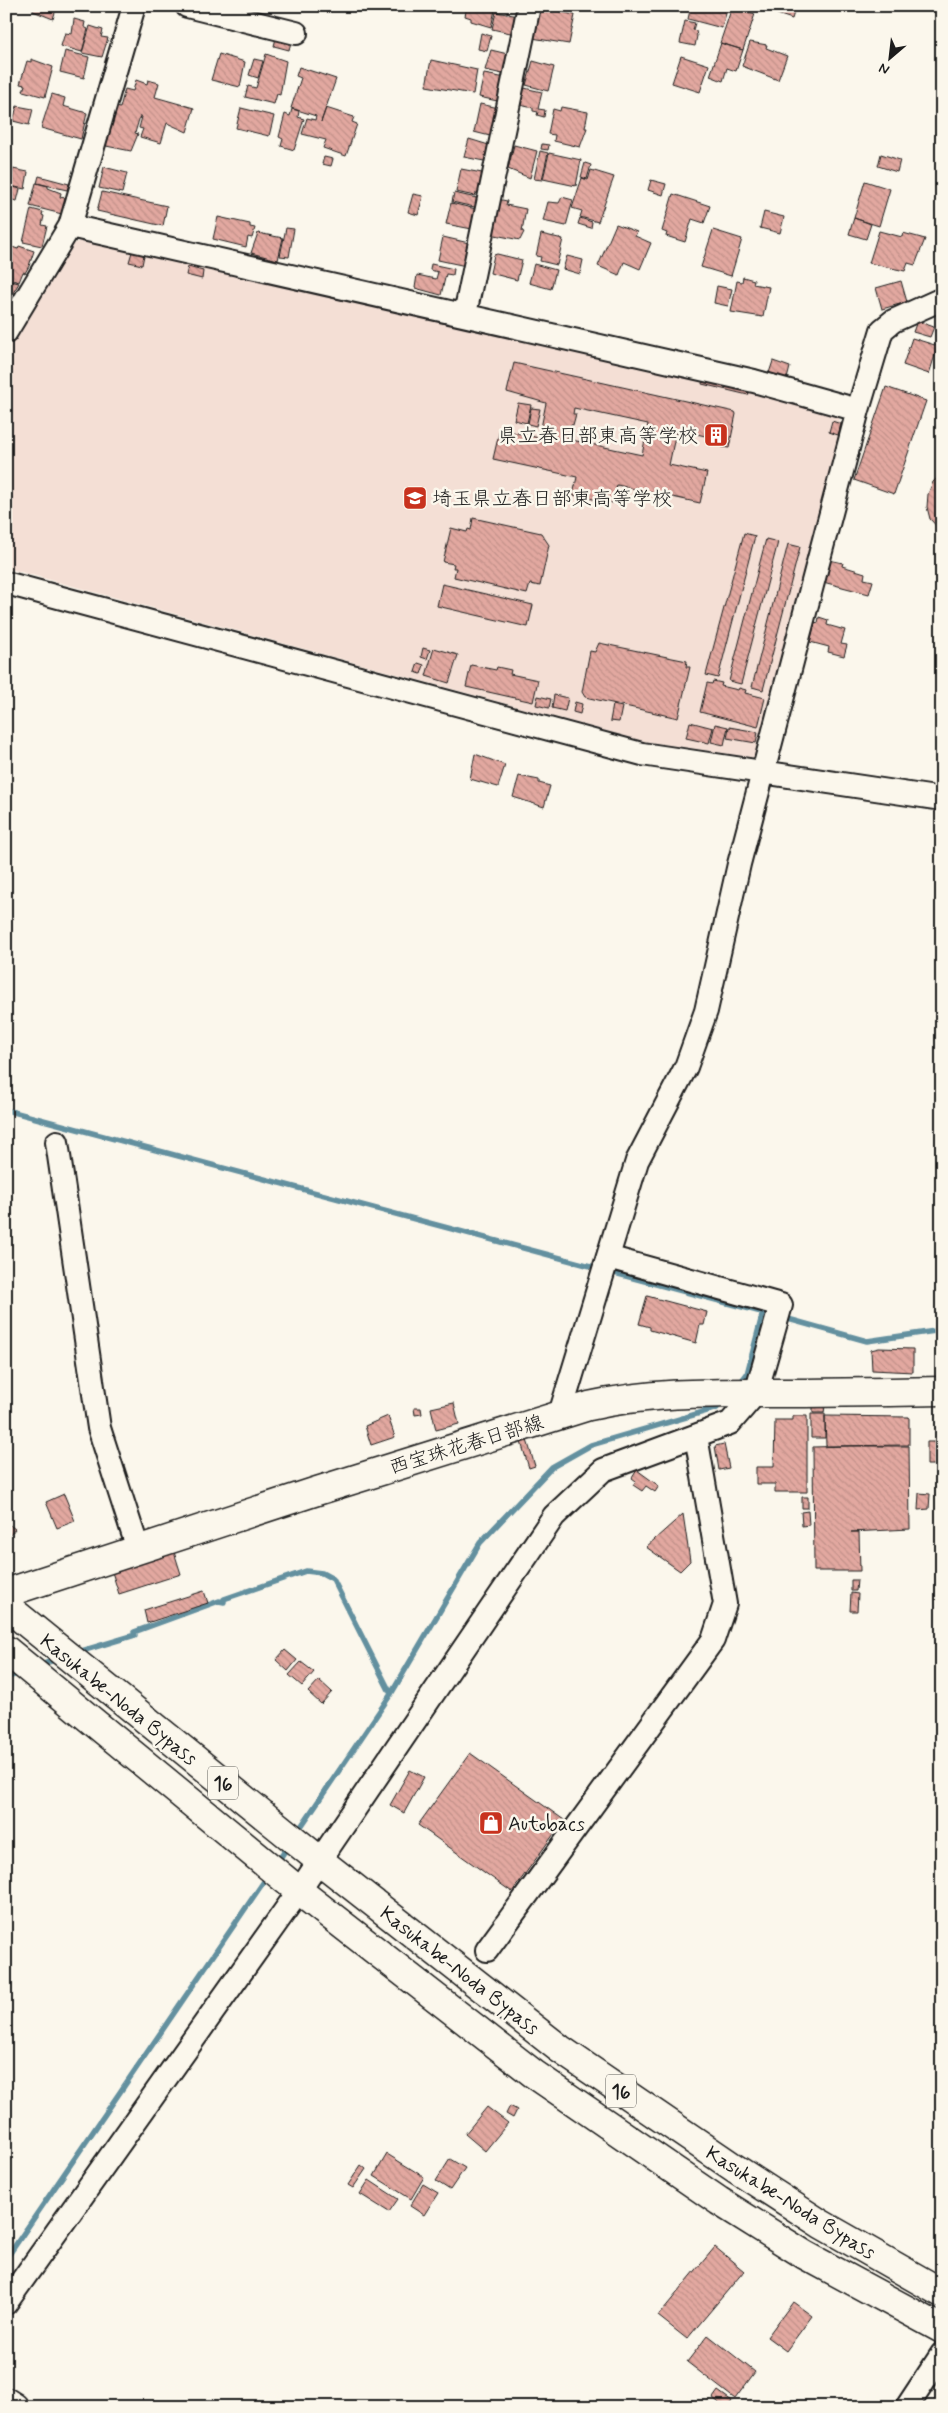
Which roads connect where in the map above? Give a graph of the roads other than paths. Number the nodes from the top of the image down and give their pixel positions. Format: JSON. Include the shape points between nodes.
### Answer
{"nodes":[{"id":1,"x":134,"y":6,"type":"edge"},
{"id":2,"x":187,"y":6,"type":"edge"},
{"id":3,"x":529,"y":6,"type":"edge"},
{"id":4,"x":296,"y":33,"type":"dead end"},
{"id":5,"x":70,"y":226,"type":"junction"},
{"id":6,"x":942,"y":299,"type":"edge"},
{"id":7,"x":465,"y":314,"type":"junction"},
{"id":8,"x":6,"y":332,"type":"edge"},
{"id":9,"x":858,"y":410,"type":"junction"},
{"id":10,"x":6,"y":583,"type":"edge"},
{"id":11,"x":763,"y":774,"type":"junction"},
{"id":12,"x":942,"y":799,"type":"edge"},
{"id":13,"x":57,"y":1142,"type":"dead end"},
{"id":14,"x":608,"y":1257,"type":"junction"},
{"id":15,"x":942,"y":1391,"type":"edge"},
{"id":16,"x":751,"y":1393,"type":"junction"},
{"id":17,"x":560,"y":1414,"type":"junction"},
{"id":18,"x":696,"y":1436,"type":"junction"},
{"id":19,"x":138,"y":1550,"type":"junction"},
{"id":20,"x":6,"y":1594,"type":"edge"},
{"id":21,"x":6,"y":1606,"type":"edge"},
{"id":22,"x":6,"y":1650,"type":"edge"},
{"id":23,"x":320,"y":1860,"type":"junction"},
{"id":24,"x":299,"y":1891,"type":"junction"},
{"id":25,"x":487,"y":1950,"type":"dead end"},
{"id":26,"x":942,"y":2293,"type":"edge"},
{"id":27,"x":6,"y":2303,"type":"edge"},
{"id":28,"x":942,"y":2329,"type":"edge"},
{"id":29,"x":942,"y":2354,"type":"edge"},
{"id":30,"x":6,"y":2402,"type":"edge"},
{"id":31,"x":14,"y":2407,"type":"edge"},
{"id":32,"x":907,"y":2407,"type":"edge"}],
"edges":[{"from":1,"to":5,"type":"street"},
{"from":2,"to":4,"type":"street"},
{"from":3,"to":7,"type":"street"},
{"from":5,"to":7,"type":"street"},
{"from":5,"to":8,"type":"street"},
{"from":6,"to":9,"type":"street","via":[[893,321],[882,330]]},
{"from":7,"to":9,"type":"street","via":[[754,381]]},
{"from":9,"to":11,"type":"street"},
{"from":10,"to":11,"type":"street","via":[[642,754]]},
{"from":11,"to":12,"type":"street"},
{"from":11,"to":14,"type":"street","via":[[706,1011],[686,1067],[637,1161]]},
{"from":13,"to":19,"type":"street","via":[[99,1428]]},
{"from":14,"to":16,"type":"street","via":[[781,1305]]},
{"from":14,"to":17,"type":"street"},
{"from":15,"to":16,"type":"main road","name":"西宝珠花春日部線"},
{"from":16,"to":17,"type":"main road","name":"西宝珠花春日部線","via":[[629,1397]]},
{"from":16,"to":18,"type":"street","via":[[730,1422]]},
{"from":17,"to":19,"type":"main road","name":"西宝珠花春日部線"},
{"from":18,"to":23,"type":"street","via":[[603,1470],[554,1516]]},
{"from":18,"to":25,"type":"street","via":[[725,1604],[713,1640]]},
{"from":19,"to":20,"type":"main road","name":"西宝珠花春日部線"},
{"from":21,"to":23,"type":"main road","name":"Kasukabe-Noda Bypass","number":"16"},
{"from":22,"to":24,"type":"main road","name":"Kasukabe-Noda Bypass","number":"16"},
{"from":23,"to":24,"type":"street"},
{"from":23,"to":26,"type":"main road","name":"Kasukabe-Noda Bypass","number":"16","via":[[560,2049],[821,2224]]},
{"from":24,"to":27,"type":"street"},
{"from":24,"to":28,"type":"main road","name":"Kasukabe-Noda Bypass","number":"16","via":[[534,2074],[719,2201],[805,2255]]},
{"from":29,"to":32,"type":"street"},
{"from":30,"to":31,"type":"main road"}]}
